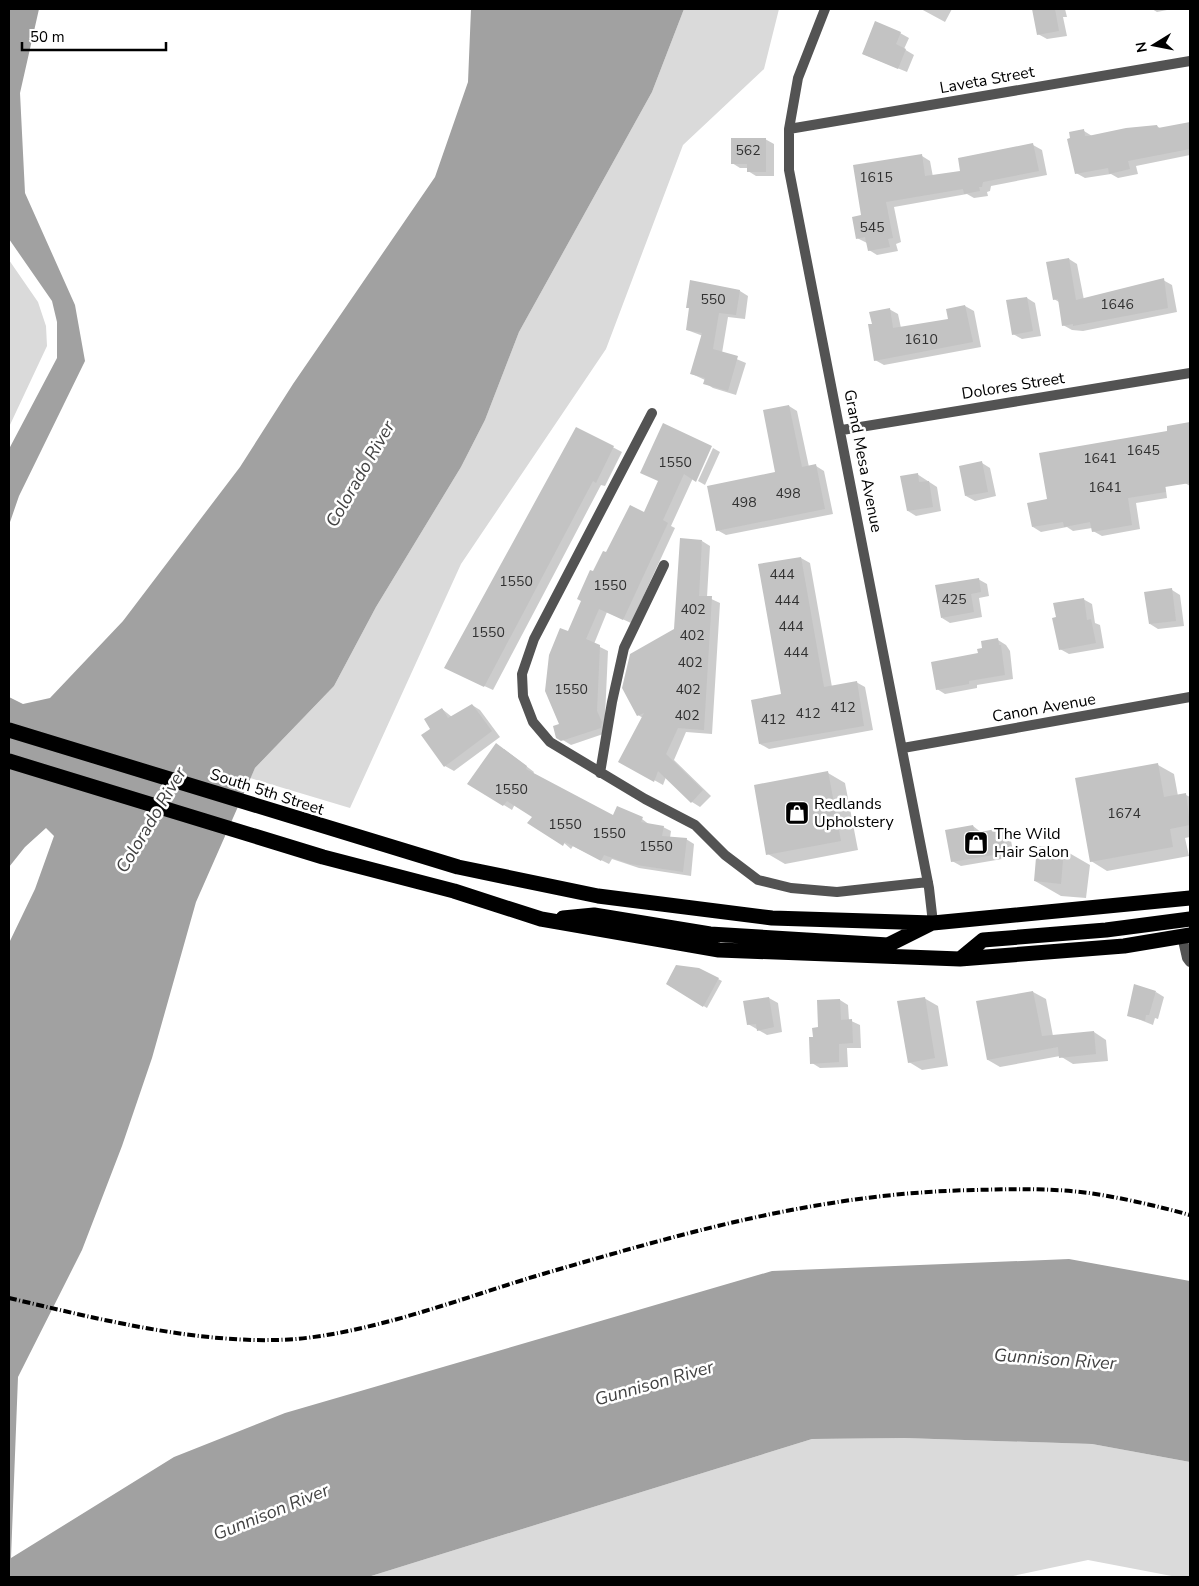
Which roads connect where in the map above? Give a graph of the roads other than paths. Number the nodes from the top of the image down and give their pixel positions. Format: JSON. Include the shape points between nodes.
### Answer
{"nodes":[{"id":1,"x":825,"y":9,"type":"edge"},
{"id":2,"x":1190,"y":61,"type":"edge"},
{"id":3,"x":789,"y":129,"type":"junction"},
{"id":4,"x":1190,"y":373,"type":"edge"},
{"id":5,"x":652,"y":413,"type":"dead end"},
{"id":6,"x":842,"y":430,"type":"junction"},
{"id":7,"x":664,"y":565,"type":"dead end"},
{"id":8,"x":1190,"y":697,"type":"edge"},
{"id":9,"x":9,"y":730,"type":"edge"},
{"id":10,"x":902,"y":748,"type":"junction"},
{"id":11,"x":9,"y":761,"type":"edge"},
{"id":12,"x":600,"y":773,"type":"junction"},
{"id":13,"x":928,"y":882,"type":"junction"},
{"id":14,"x":1190,"y":898,"type":"edge"},
{"id":15,"x":1190,"y":918,"type":"edge"},
{"id":16,"x":541,"y":919,"type":"junction"},
{"id":17,"x":933,"y":923,"type":"junction"},
{"id":18,"x":1186,"y":935,"type":"edge"},
{"id":19,"x":960,"y":960,"type":"junction"},
{"id":20,"x":1190,"y":962,"type":"edge"}],
"edges":[{"from":1,"to":3,"type":"street","name":"Grand Mesa Avenue","via":[[798,78]]},
{"from":2,"to":3,"type":"street","name":"Laveta Street"},
{"from":3,"to":6,"type":"street","name":"Grand Mesa Avenue","via":[[789,170]]},
{"from":4,"to":6,"type":"street","name":"Dolores Street"},
{"from":5,"to":12,"type":"street","via":[[534,639],[522,674],[523,696],[533,722],[550,742]]},
{"from":6,"to":10,"type":"street","name":"Grand Mesa Avenue"},
{"from":7,"to":12,"type":"street","via":[[624,648]]},
{"from":8,"to":10,"type":"street","name":"Canon Avenue"},
{"from":9,"to":17,"type":"highway","name":"South 5th Street","via":[[458,867],[598,896],[700,910],[772,918]]},
{"from":10,"to":13,"type":"street","name":"Grand Mesa Avenue"},
{"from":11,"to":16,"type":"highway","via":[[323,857],[454,891]]},
{"from":12,"to":13,"type":"street","via":[[694,825],[725,855],[758,880],[791,888],[837,892]]},
{"from":13,"to":17,"type":"street","name":"Grand Mesa Avenue"},
{"from":14,"to":17,"type":"highway"},
{"from":15,"to":19,"type":"highway","via":[[1106,930],[983,940]]},
{"from":16,"to":17,"type":"highway","via":[[594,915],[710,934],[888,945]]},
{"from":16,"to":19,"type":"highway","via":[[719,950]]},
{"from":18,"to":19,"type":"highway","via":[[1124,946]]},
{"from":18,"to":20,"type":"street"}]}
